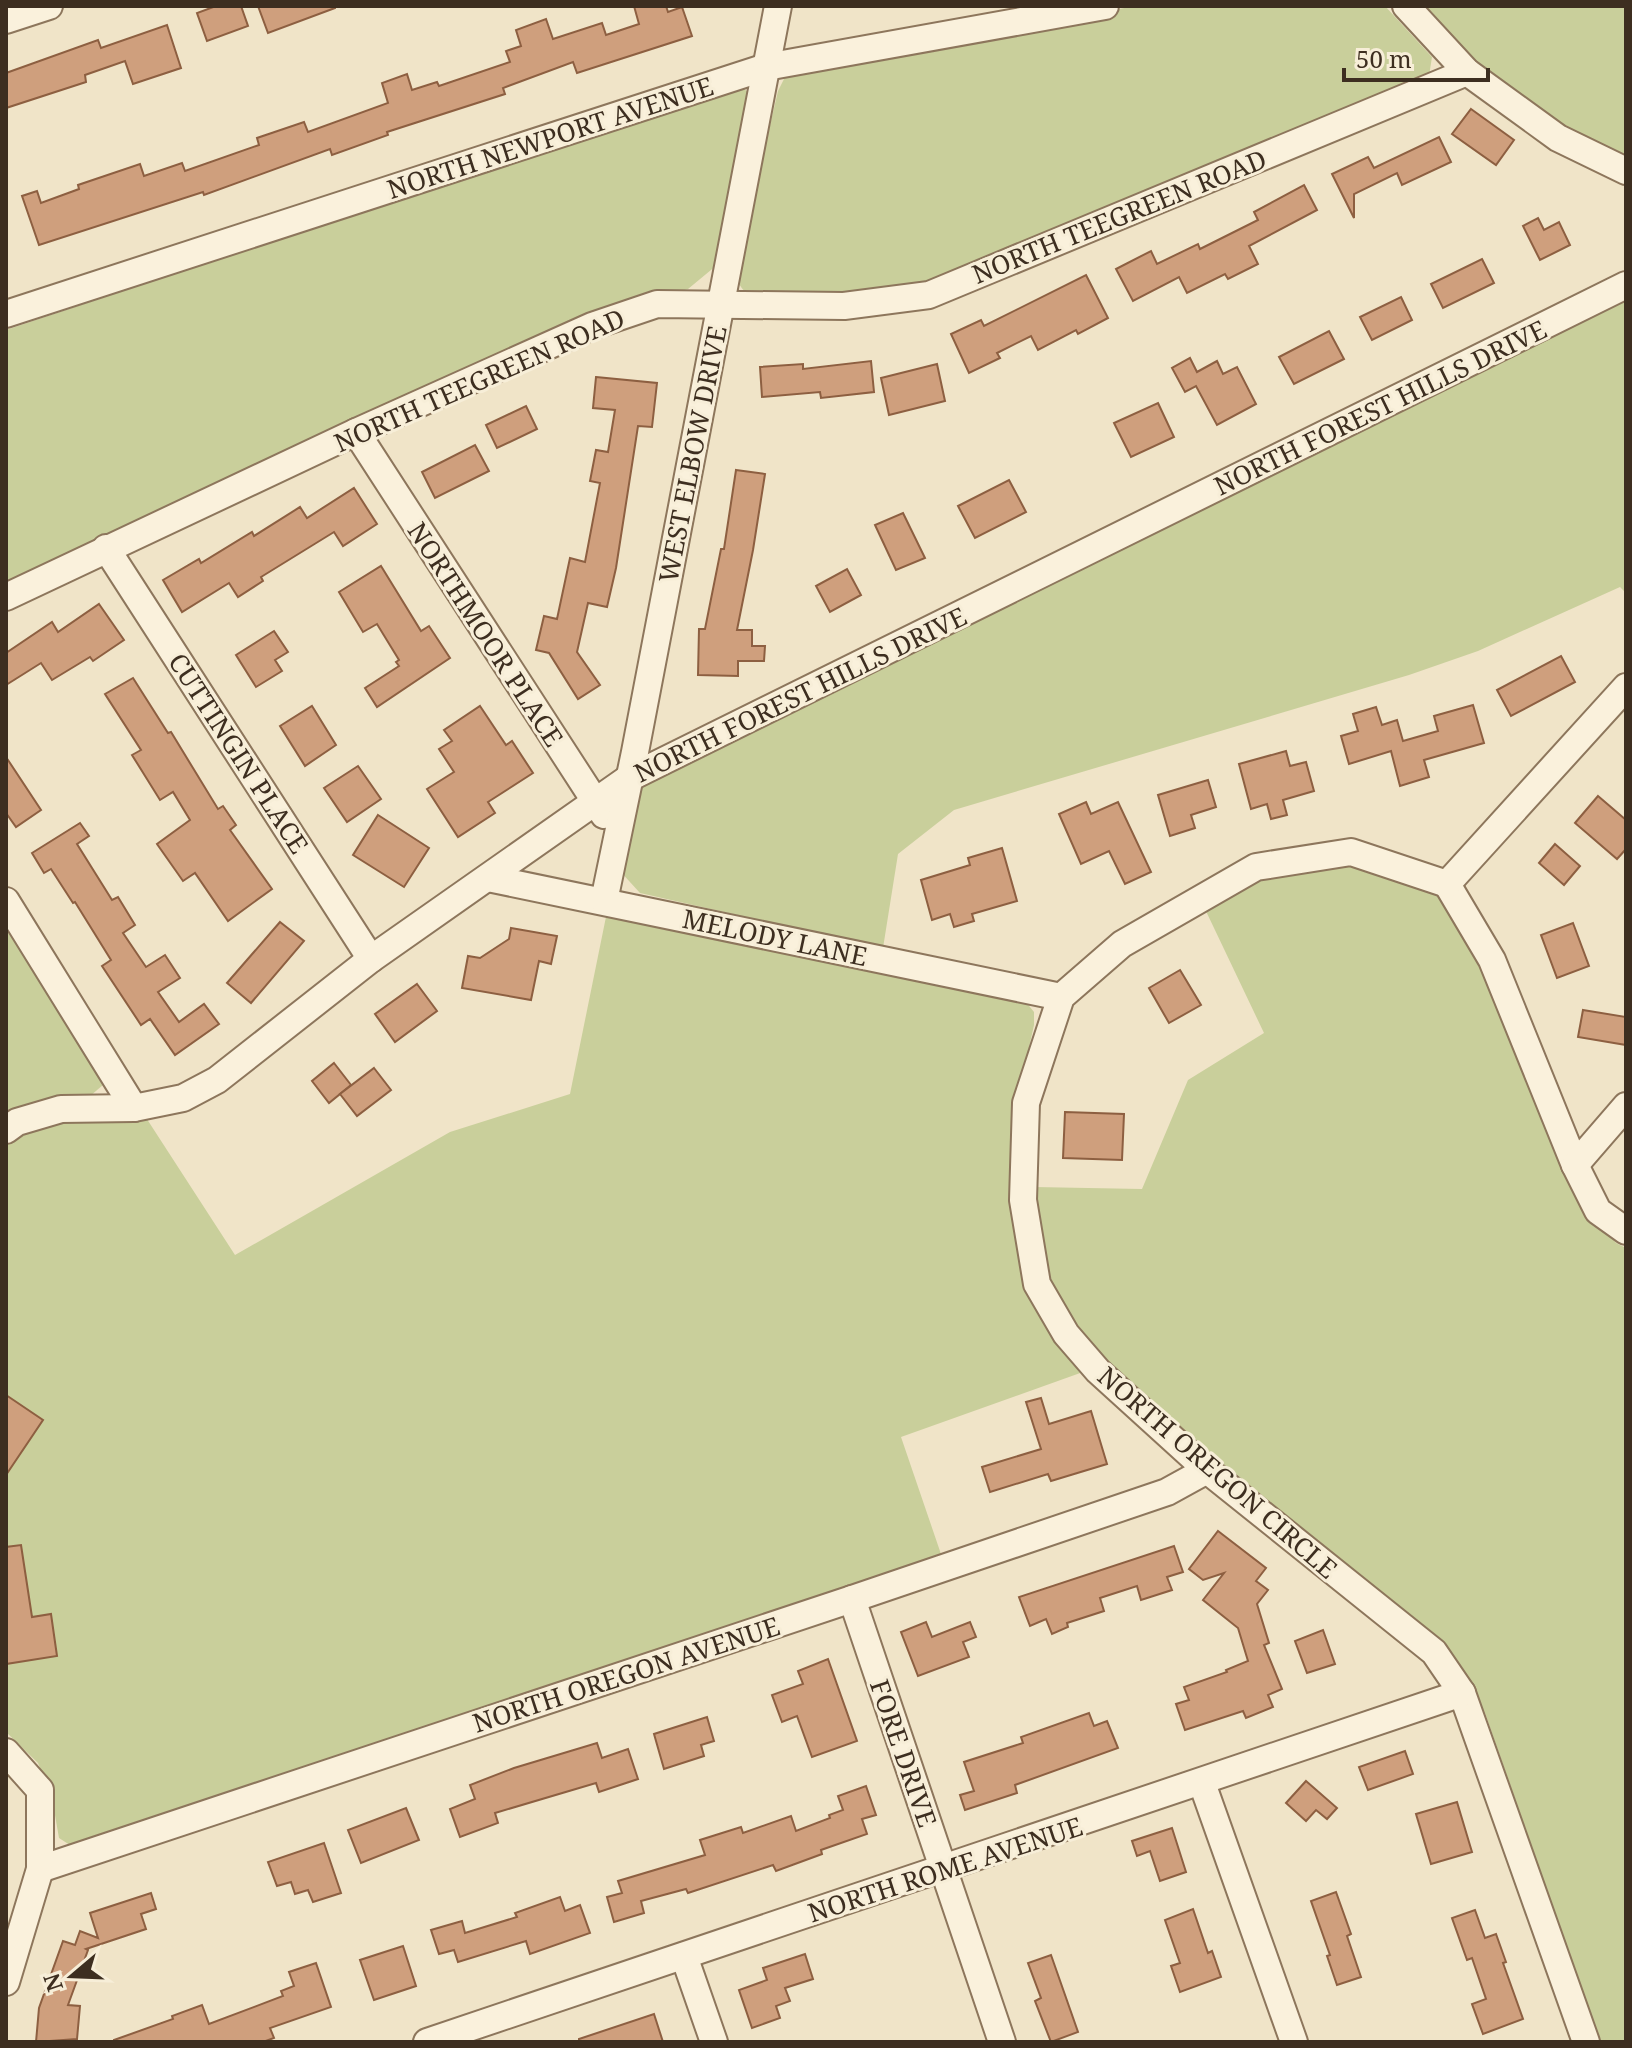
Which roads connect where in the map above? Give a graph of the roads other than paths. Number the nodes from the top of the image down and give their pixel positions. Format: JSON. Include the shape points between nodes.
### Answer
{"nodes":[{"id":1,"x":49,"y":6,"type":"edge"},
{"id":2,"x":778,"y":6,"type":"edge"},
{"id":3,"x":1105,"y":6,"type":"edge"},
{"id":4,"x":1406,"y":6,"type":"edge"},
{"id":5,"x":6,"y":20,"type":"edge"},
{"id":6,"x":766,"y":67,"type":"junction"},
{"id":7,"x":1467,"y":72,"type":"junction"},
{"id":8,"x":1626,"y":171,"type":"edge"},
{"id":9,"x":1626,"y":285,"type":"edge"},
{"id":10,"x":720,"y":304,"type":"junction"},
{"id":11,"x":6,"y":314,"type":"edge"},
{"id":12,"x":356,"y":432,"type":"junction"},
{"id":13,"x":106,"y":548,"type":"junction"},
{"id":14,"x":6,"y":597,"type":"edge"},
{"id":15,"x":1626,"y":687,"type":"edge"},
{"id":16,"x":629,"y":778,"type":"junction"},
{"id":17,"x":594,"y":801,"type":"junction"},
{"id":18,"x":617,"y":835,"type":"junction"},
{"id":19,"x":488,"y":878,"type":"junction"},
{"id":20,"x":1447,"y":884,"type":"junction"},
{"id":21,"x":6,"y":901,"type":"edge"},
{"id":22,"x":604,"y":901,"type":"junction"},
{"id":23,"x":371,"y":959,"type":"junction"},
{"id":24,"x":1061,"y":997,"type":"junction"},
{"id":25,"x":1626,"y":1106,"type":"edge"},
{"id":26,"x":134,"y":1108,"type":"junction"},
{"id":27,"x":6,"y":1130,"type":"edge"},
{"id":28,"x":1575,"y":1165,"type":"junction"},
{"id":29,"x":1626,"y":1231,"type":"edge"},
{"id":30,"x":1207,"y":1470,"type":"junction"},
{"id":31,"x":852,"y":1599,"type":"junction"},
{"id":32,"x":1462,"y":1693,"type":"junction"},
{"id":33,"x":6,"y":1752,"type":"edge"},
{"id":34,"x":1202,"y":1783,"type":"junction"},
{"id":35,"x":40,"y":1869,"type":"junction"},
{"id":36,"x":943,"y":1870,"type":"junction"},
{"id":37,"x":684,"y":1956,"type":"junction"},
{"id":38,"x":6,"y":1982,"type":"edge"},
{"id":39,"x":427,"y":2042,"type":"edge"},
{"id":40,"x":714,"y":2042,"type":"edge"},
{"id":41,"x":1002,"y":2042,"type":"edge"},
{"id":42,"x":1294,"y":2042,"type":"edge"},
{"id":43,"x":1586,"y":2042,"type":"edge"}],
"edges":[{"from":1,"to":5,"type":"street"},
{"from":2,"to":6,"type":"street","name":"WEST ELBOW DRIVE"},
{"from":3,"to":6,"type":"street","name":"NORTH NEWPORT AVENUE"},
{"from":4,"to":7,"type":"street"},
{"from":6,"to":10,"type":"street","name":"WEST ELBOW DRIVE"},
{"from":6,"to":11,"type":"street","name":"NORTH NEWPORT AVENUE"},
{"from":7,"to":8,"type":"street","via":[[1558,138]]},
{"from":7,"to":10,"type":"street","name":"NORTH TEEGREEN ROAD","via":[[929,295],[844,306]]},
{"from":9,"to":16,"type":"street","name":"NORTH FOREST HILLS DRIVE"},
{"from":10,"to":12,"type":"street","name":"NORTH TEEGREEN ROAD","via":[[657,304],[592,326]]},
{"from":10,"to":16,"type":"street","name":"WEST ELBOW DRIVE"},
{"from":12,"to":13,"type":"street","name":"NORTH TEEGREEN ROAD"},
{"from":12,"to":17,"type":"street","name":"NORTHMOOR PLACE"},
{"from":13,"to":14,"type":"street","name":"NORTH TEEGREEN ROAD"},
{"from":13,"to":23,"type":"street","name":"CUTTINGIN PLACE"},
{"from":15,"to":20,"type":"street"},
{"from":16,"to":17,"type":"street","name":"NORTH FOREST HILLS DRIVE"},
{"from":16,"to":18,"type":"street","name":"WEST ELBOW DRIVE"},
{"from":17,"to":18,"type":"street","name":"NORTHMOOR PLACE"},
{"from":17,"to":19,"type":"street","name":"NORTH FOREST HILLS DRIVE"},
{"from":18,"to":22,"type":"street","name":"WEST ELBOW DRIVE"},
{"from":19,"to":22,"type":"street","name":"MELODY LANE"},
{"from":19,"to":23,"type":"street","name":"NORTH FOREST HILLS DRIVE"},
{"from":20,"to":24,"type":"street","via":[[1351,852],[1256,867],[1122,944]]},
{"from":20,"to":28,"type":"street","via":[[1492,960]]},
{"from":21,"to":26,"type":"street"},
{"from":22,"to":24,"type":"street","name":"MELODY LANE"},
{"from":23,"to":26,"type":"street","name":"NORTH FOREST HILLS DRIVE","via":[[217,1080],[183,1098]]},
{"from":24,"to":30,"type":"street","name":"NORTH OREGON CIRCLE","via":[[1026,1103],[1023,1200],[1037,1284],[1066,1334],[1098,1371]]},
{"from":25,"to":28,"type":"street"},
{"from":26,"to":27,"type":"street","name":"NORTH FOREST HILLS DRIVE","via":[[61,1109]]},
{"from":28,"to":29,"type":"street","via":[[1598,1211]]},
{"from":30,"to":31,"type":"street","name":"NORTH OREGON AVENUE","via":[[1167,1492]]},
{"from":30,"to":32,"type":"street","name":"NORTH OREGON CIRCLE","via":[[1434,1652]]},
{"from":31,"to":35,"type":"street","name":"NORTH OREGON AVENUE"},
{"from":31,"to":36,"type":"street","name":"FORE DRIVE"},
{"from":32,"to":34,"type":"street","name":"NORTH ROME AVENUE"},
{"from":32,"to":43,"type":"street","name":"NORTH OREGON CIRCLE"},
{"from":33,"to":35,"type":"street","via":[[40,1790]]},
{"from":34,"to":36,"type":"street","name":"NORTH ROME AVENUE"},
{"from":34,"to":42,"type":"street"},
{"from":35,"to":38,"type":"street"},
{"from":36,"to":37,"type":"street","name":"NORTH ROME AVENUE"},
{"from":36,"to":41,"type":"street","name":"FORE DRIVE"},
{"from":37,"to":39,"type":"street","name":"NORTH ROME AVENUE"},
{"from":37,"to":40,"type":"street"}]}
